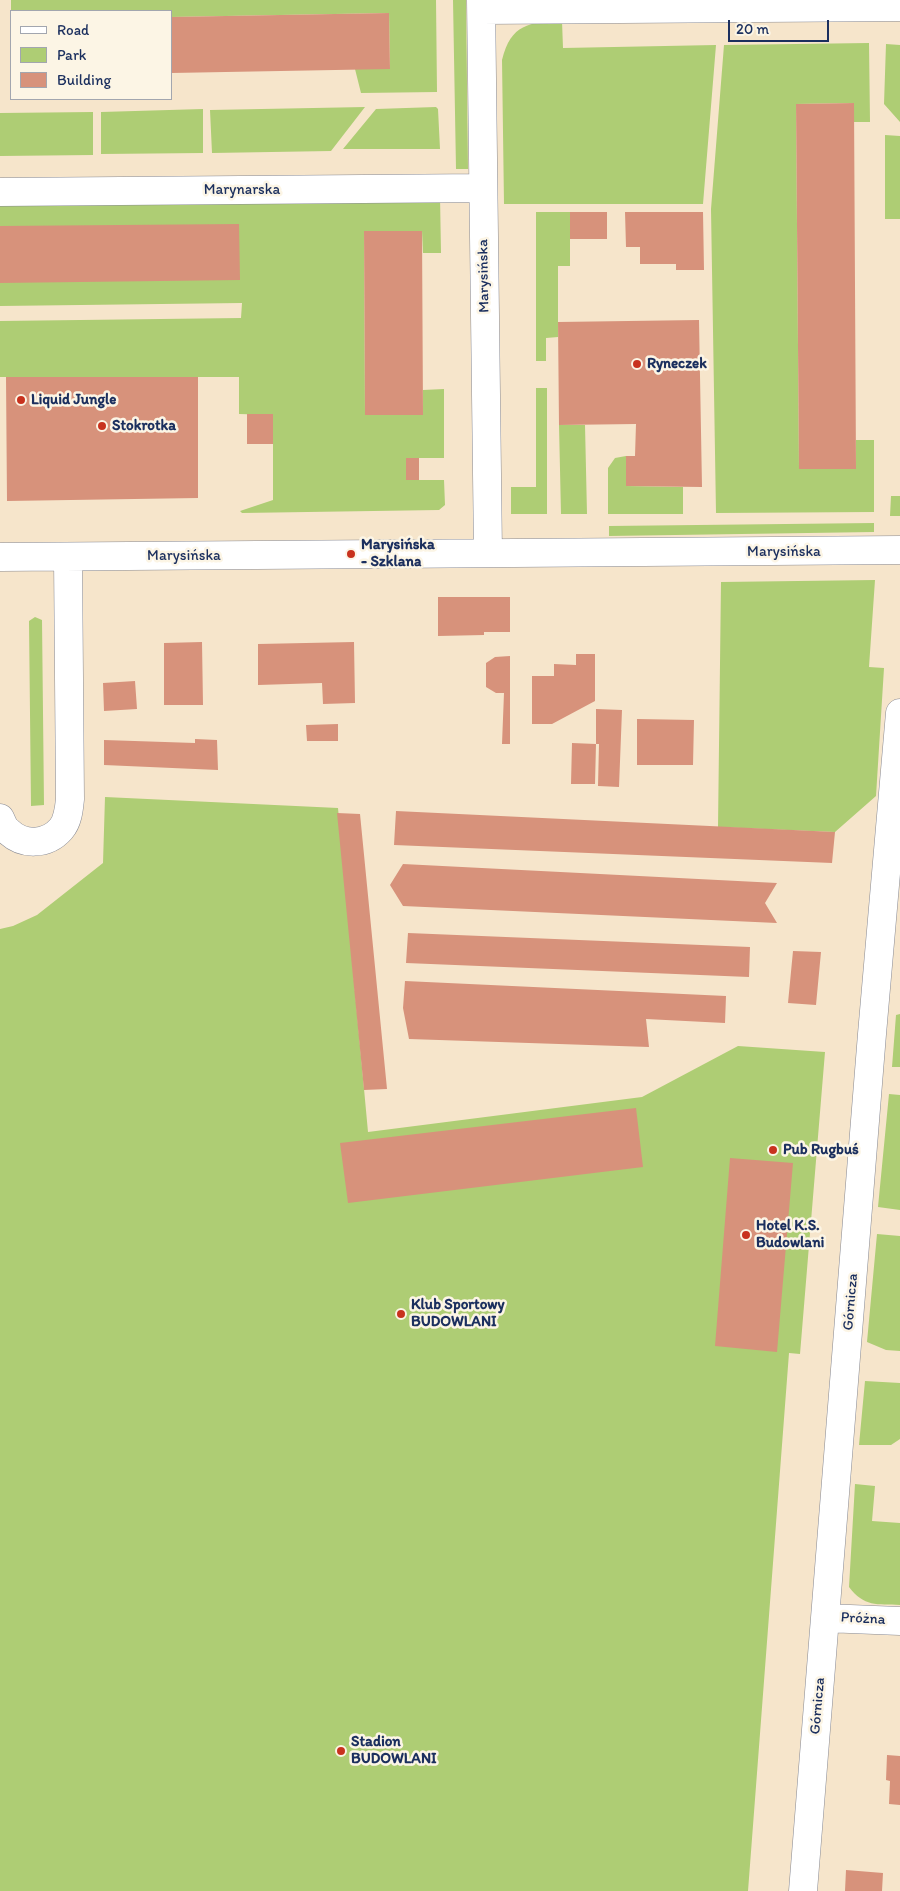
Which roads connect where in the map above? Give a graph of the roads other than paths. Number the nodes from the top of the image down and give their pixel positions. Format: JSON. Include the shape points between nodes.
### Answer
{"nodes":[{"id":1,"x":482,"y":5,"type":"edge"},
{"id":2,"x":900,"y":7,"type":"edge"},
{"id":3,"x":483,"y":188,"type":"junction"},
{"id":4,"x":0,"y":192,"type":"edge"},
{"id":5,"x":900,"y":550,"type":"edge"},
{"id":6,"x":488,"y":552,"type":"junction"},
{"id":7,"x":0,"y":557,"type":"edge"},
{"id":8,"x":68,"y":557,"type":"junction"},
{"id":9,"x":900,"y":713,"type":"edge"},
{"id":10,"x":0,"y":818,"type":"edge"},
{"id":11,"x":825,"y":1618,"type":"junction"},
{"id":12,"x":900,"y":1621,"type":"edge"},
{"id":13,"x":803,"y":1891,"type":"edge"}],
"edges":[{"from":1,"to":2,"type":"street"},
{"from":1,"to":3,"type":"street","name":"Marysińska"},
{"from":3,"to":4,"type":"street","name":"Marynarska"},
{"from":3,"to":6,"type":"street","name":"Marysińska"},
{"from":5,"to":6,"type":"street","name":"Marysińska"},
{"from":6,"to":8,"type":"street","name":"Marysińska"},
{"from":7,"to":8,"type":"street","name":"Marysińska"},
{"from":8,"to":10,"type":"street","via":[[68,815],[51,837],[38,842],[16,838],[6,830]]},
{"from":9,"to":11,"type":"street","name":"Górnicza"},
{"from":11,"to":12,"type":"street","name":"Próżna"},
{"from":11,"to":13,"type":"street","name":"Górnicza"}]}
